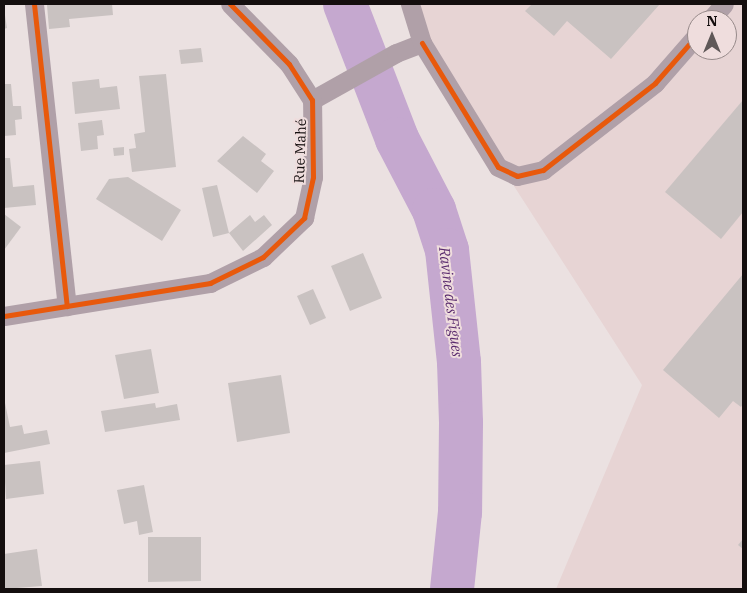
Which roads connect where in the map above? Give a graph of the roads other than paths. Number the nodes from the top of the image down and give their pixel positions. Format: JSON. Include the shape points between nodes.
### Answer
{"nodes":[{"id":1,"x":34,"y":4,"type":"edge"},
{"id":2,"x":230,"y":4,"type":"edge"},
{"id":3,"x":410,"y":4,"type":"edge"},
{"id":4,"x":422,"y":43,"type":"junction"},
{"id":5,"x":687,"y":46,"type":"edge"},
{"id":6,"x":312,"y":100,"type":"junction"},
{"id":7,"x":67,"y":306,"type":"junction"},
{"id":8,"x":4,"y":316,"type":"edge"}],
"edges":[{"from":1,"to":7,"type":"street"},
{"from":2,"to":6,"type":"street","name":"Rue Mahé","via":[[288,64]]},
{"from":3,"to":4,"type":"street"},
{"from":4,"to":5,"type":"street","via":[[498,167],[517,176],[543,170],[648,89]]},
{"from":4,"to":6,"type":"street","via":[[396,53]]},
{"from":6,"to":7,"type":"street","name":"Rue Mahé","via":[[313,177],[304,218],[263,257],[210,283]]},
{"from":7,"to":8,"type":"street","name":"Rue Mahé"}]}
